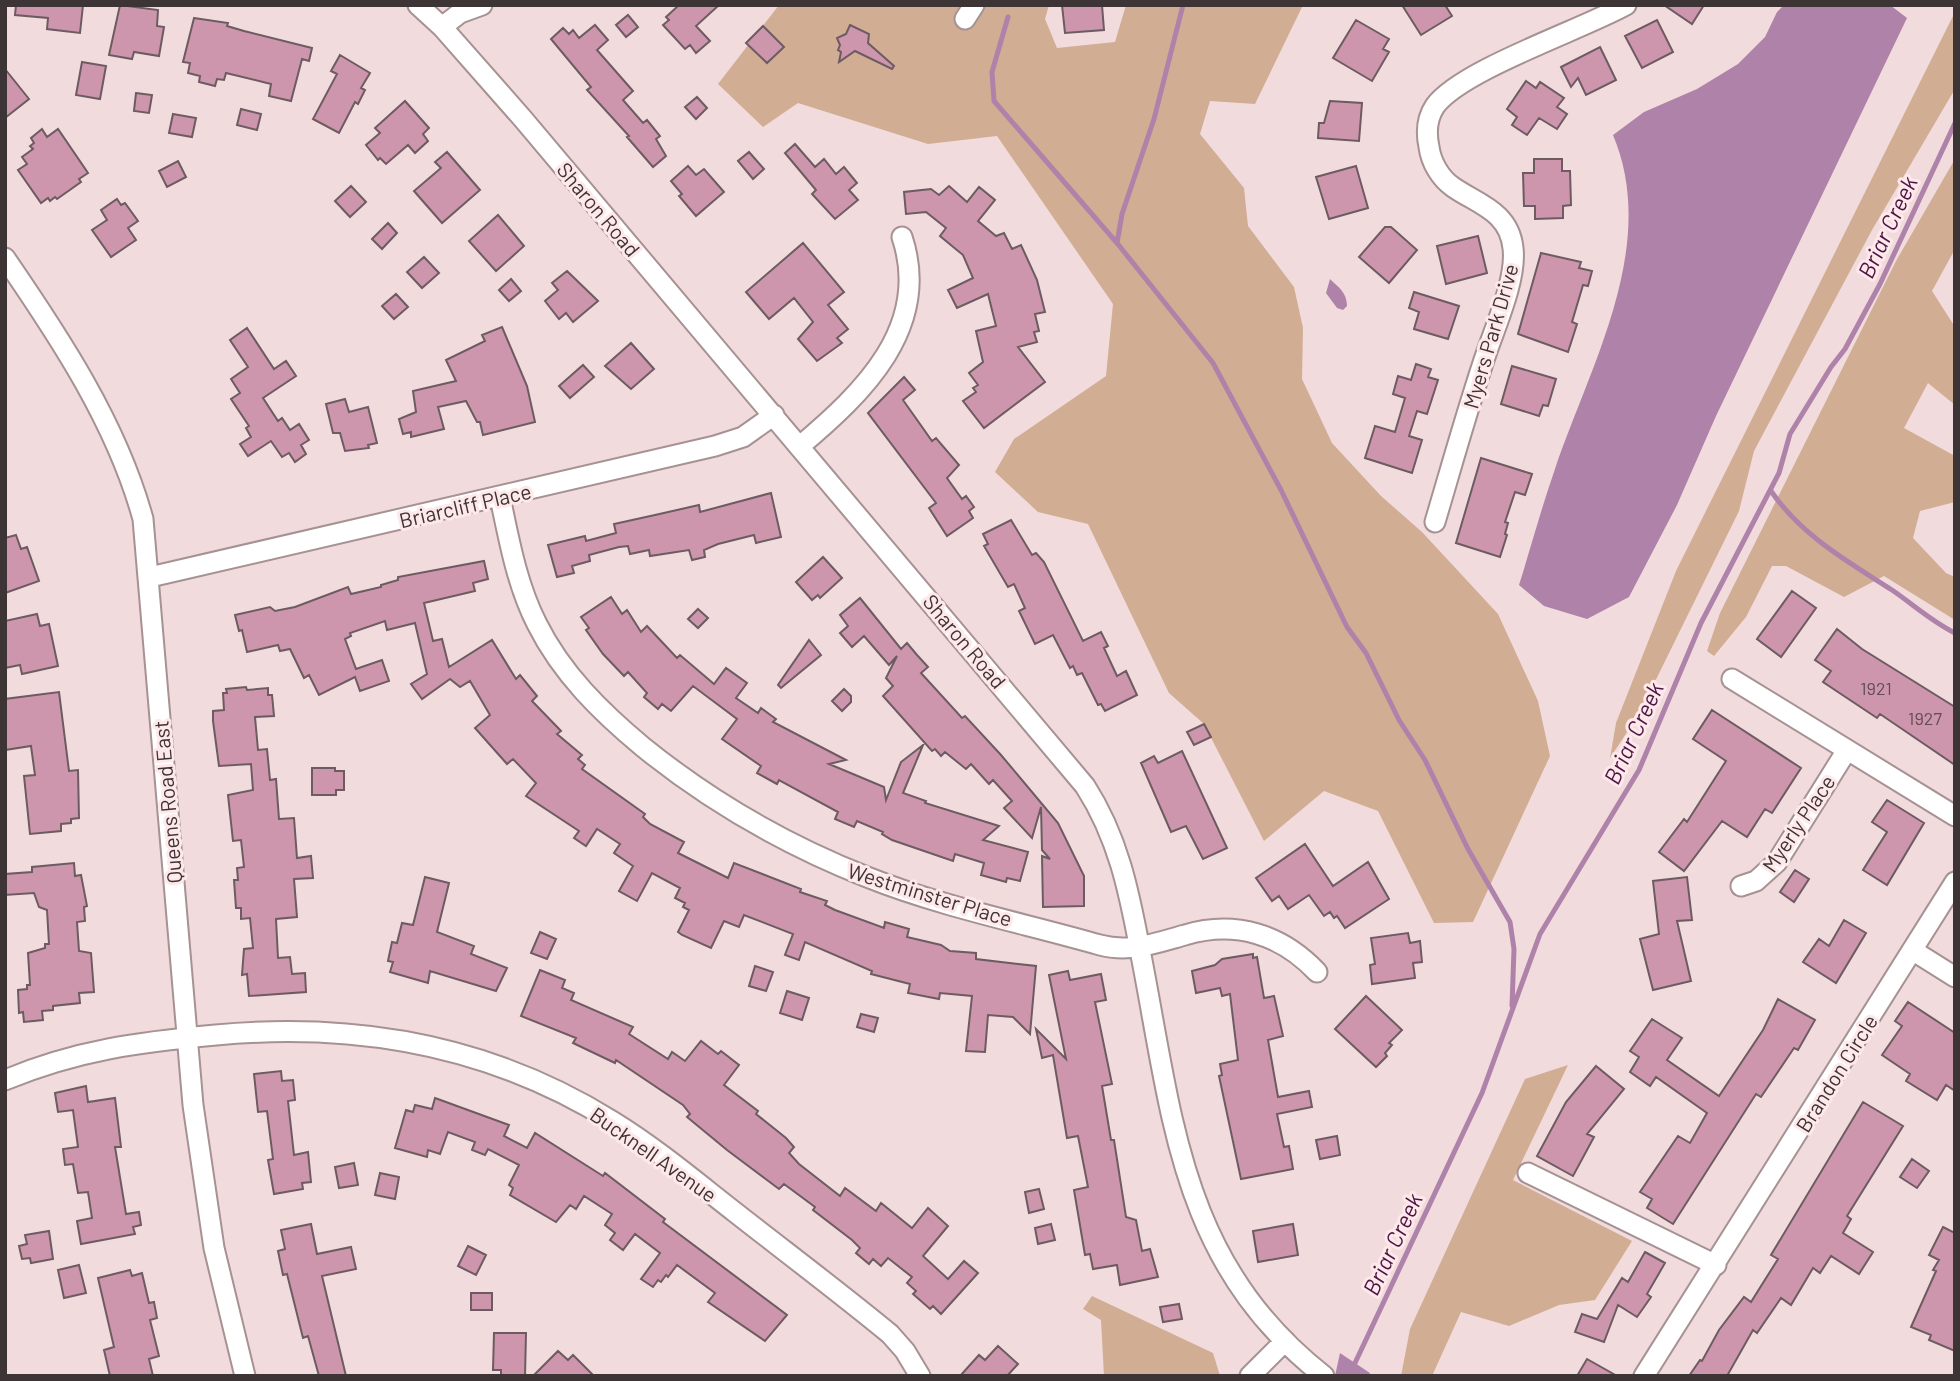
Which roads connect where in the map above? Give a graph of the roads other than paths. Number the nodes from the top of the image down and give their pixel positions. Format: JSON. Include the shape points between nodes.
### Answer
{"nodes":[{"id":1,"x":418,"y":5,"type":"edge"},
{"id":2,"x":482,"y":5,"type":"edge"},
{"id":3,"x":1626,"y":5,"type":"edge"},
{"id":4,"x":442,"y":27,"type":"junction"},
{"id":5,"x":902,"y":237,"type":"dead end"},
{"id":6,"x":5,"y":258,"type":"edge"},
{"id":7,"x":774,"y":415,"type":"junction"},
{"id":8,"x":800,"y":446,"type":"junction"},
{"id":9,"x":500,"y":497,"type":"junction"},
{"id":10,"x":1435,"y":522,"type":"dead end"},
{"id":11,"x":150,"y":577,"type":"junction"},
{"id":12,"x":1732,"y":679,"type":"dead end"},
{"id":13,"x":1847,"y":750,"type":"junction"},
{"id":14,"x":1955,"y":816,"type":"edge"},
{"id":15,"x":1955,"y":882,"type":"edge"},
{"id":16,"x":1741,"y":886,"type":"dead end"},
{"id":17,"x":1140,"y":947,"type":"junction"},
{"id":18,"x":1912,"y":950,"type":"junction"},
{"id":19,"x":1317,"y":972,"type":"dead end"},
{"id":20,"x":1955,"y":977,"type":"edge"},
{"id":21,"x":187,"y":1037,"type":"junction"},
{"id":22,"x":5,"y":1080,"type":"edge"},
{"id":23,"x":1528,"y":1173,"type":"dead end"},
{"id":24,"x":1716,"y":1265,"type":"junction"},
{"id":25,"x":1285,"y":1340,"type":"junction"},
{"id":26,"x":246,"y":1376,"type":"edge"},
{"id":27,"x":920,"y":1376,"type":"edge"},
{"id":28,"x":1250,"y":1376,"type":"edge"},
{"id":29,"x":1324,"y":1376,"type":"edge"},
{"id":30,"x":1644,"y":1376,"type":"edge"}],
"edges":[{"from":1,"to":4,"type":"street","name":"Sharon Road"},
{"from":2,"to":4,"type":"street","via":[[460,13]]},
{"from":3,"to":10,"type":"street","name":"Myers Park Drive","via":[[1470,79],[1442,98],[1430,117],[1428,140],[1437,169],[1450,184],[1494,212],[1514,250],[1502,305]]},
{"from":4,"to":7,"type":"street","name":"Sharon Road"},
{"from":5,"to":8,"type":"street","via":[[911,265],[911,285],[891,345],[862,388]]},
{"from":6,"to":11,"type":"street","name":"Queens Road East","via":[[75,366],[110,432],[140,508]]},
{"from":7,"to":8,"type":"street","name":"Sharon Road"},
{"from":7,"to":9,"type":"street","name":"Briarcliff Place","via":[[731,442]]},
{"from":8,"to":17,"type":"street","name":"Sharon Road","via":[[1085,786],[1118,850]]},
{"from":9,"to":11,"type":"street","name":"Briarcliff Place"},
{"from":9,"to":17,"type":"street","name":"Westminster Place","via":[[522,589],[553,652],[600,709],[696,787],[803,849],[888,885],[1112,948]]},
{"from":11,"to":21,"type":"street","name":"Queens Road East"},
{"from":12,"to":13,"type":"street"},
{"from":13,"to":14,"type":"street"},
{"from":13,"to":16,"type":"street","name":"Myerly Place","via":[[1777,862],[1756,881]]},
{"from":15,"to":18,"type":"street","name":"Brandon Circle"},
{"from":17,"to":19,"type":"street","name":"Westminster Place","via":[[1199,931],[1234,928],[1286,945]]},
{"from":17,"to":25,"type":"street","name":"Sharon Road","via":[[1171,1118],[1191,1192],[1234,1279]]},
{"from":18,"to":20,"type":"street"},
{"from":18,"to":24,"type":"street","name":"Brandon Circle"},
{"from":21,"to":22,"type":"street","name":"Bucknell Avenue","via":[[94,1049]]},
{"from":21,"to":26,"type":"street","name":"Queens Road East","via":[[206,1200],[221,1282]]},
{"from":21,"to":27,"type":"street","name":"Bucknell Avenue","via":[[298,1030],[398,1038],[495,1064],[558,1091],[646,1143],[852,1304],[895,1339]]},
{"from":23,"to":24,"type":"street"},
{"from":24,"to":30,"type":"street","name":"Brandon Circle"},
{"from":25,"to":28,"type":"street"},
{"from":25,"to":29,"type":"street","name":"Sharon Road"}]}
